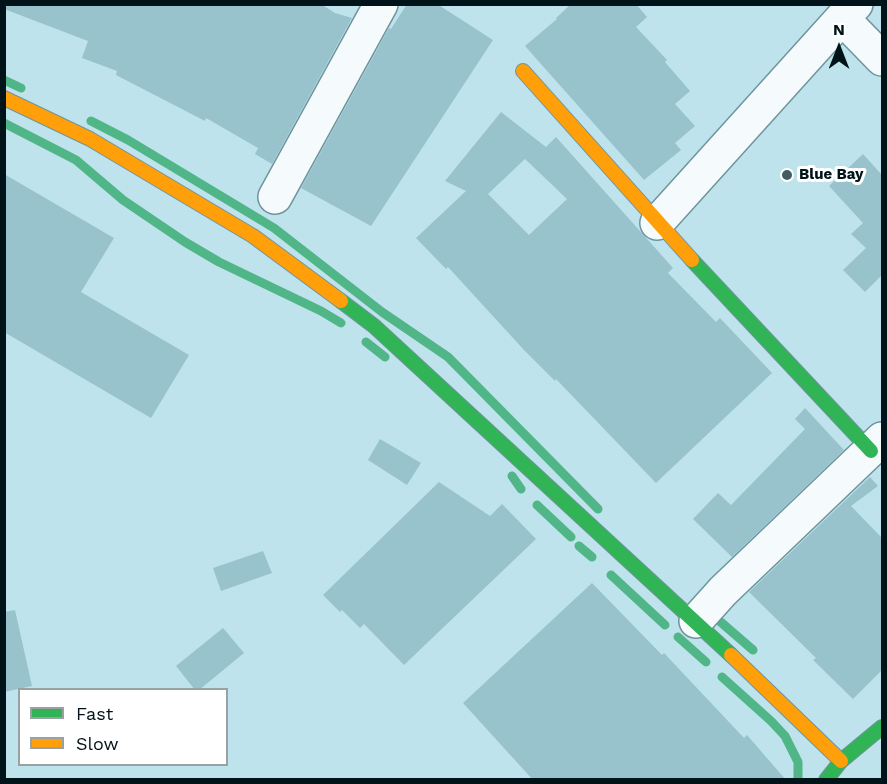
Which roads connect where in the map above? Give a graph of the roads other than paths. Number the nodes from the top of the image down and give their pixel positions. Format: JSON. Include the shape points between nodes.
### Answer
{"nodes":[{"id":1,"x":381,"y":4,"type":"edge"},
{"id":2,"x":849,"y":11,"type":"edge"},
{"id":3,"x":882,"y":59,"type":"edge"},
{"id":4,"x":524,"y":70,"type":"dead end"},
{"id":5,"x":4,"y":98,"type":"edge"},
{"id":6,"x":275,"y":197,"type":"dead end"},
{"id":7,"x":657,"y":223,"type":"junction"},
{"id":8,"x":877,"y":445,"type":"edge"},
{"id":9,"x":696,"y":621,"type":"junction"},
{"id":10,"x":882,"y":727,"type":"edge"},
{"id":11,"x":841,"y":761,"type":"junction"},
{"id":12,"x":826,"y":780,"type":"edge"}],
"edges":[{"from":1,"to":6,"type":"street"},
{"from":2,"to":3,"type":"street"},
{"from":2,"to":7,"type":"street"},
{"from":4,"to":7,"type":"main road"},
{"from":5,"to":9,"type":"main road","via":[[90,139],[253,236],[374,326]]},
{"from":7,"to":8,"type":"main road"},
{"from":8,"to":9,"type":"street"},
{"from":9,"to":11,"type":"main road"},
{"from":10,"to":11,"type":"main road"},
{"from":11,"to":12,"type":"main road"}]}
